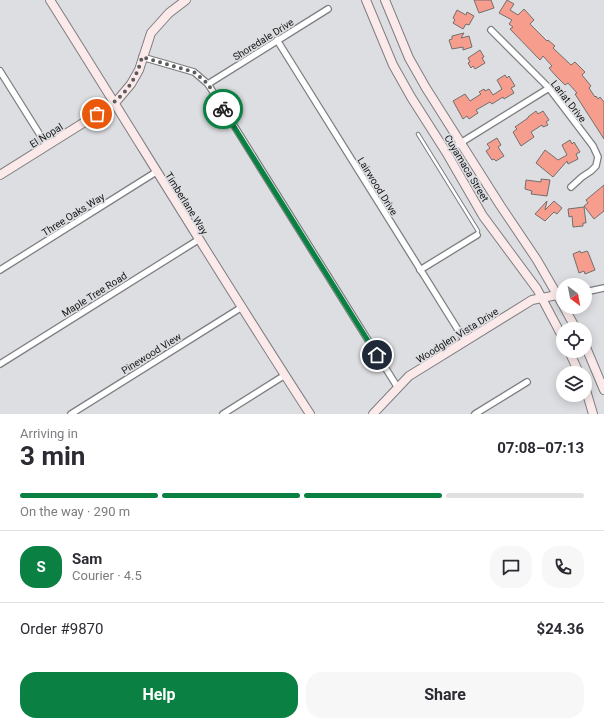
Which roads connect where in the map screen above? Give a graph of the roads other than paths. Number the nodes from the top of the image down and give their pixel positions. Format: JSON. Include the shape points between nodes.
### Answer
{"nodes":[{"id":1,"x":50,"y":0,"type":"edge"},
{"id":2,"x":186,"y":0,"type":"edge"},
{"id":3,"x":366,"y":0,"type":"edge"},
{"id":4,"x":385,"y":0,"type":"edge"},
{"id":5,"x":328,"y":9,"type":"dead end"},
{"id":6,"x":491,"y":30,"type":"dead end"},
{"id":7,"x":277,"y":40,"type":"junction"},
{"id":8,"x":142,"y":57,"type":"junction"},
{"id":9,"x":0,"y":71,"type":"edge"},
{"id":10,"x":208,"y":84,"type":"junction"},
{"id":11,"x":549,"y":88,"type":"junction"},
{"id":12,"x":115,"y":104,"type":"junction"},
{"id":13,"x":418,"y":134,"type":"dead end"},
{"id":14,"x":461,"y":142,"type":"junction"},
{"id":15,"x":47,"y":146,"type":"junction"},
{"id":16,"x":446,"y":152,"type":"junction"},
{"id":17,"x":156,"y":172,"type":"junction"},
{"id":18,"x":0,"y":175,"type":"edge"},
{"id":19,"x":571,"y":187,"type":"dead end"},
{"id":20,"x":477,"y":235,"type":"joint"},
{"id":21,"x":198,"y":240,"type":"junction"},
{"id":22,"x":0,"y":270,"type":"edge"},
{"id":23,"x":420,"y":270,"type":"junction"},
{"id":24,"x":604,"y":288,"type":"edge"},
{"id":25,"x":556,"y":289,"type":"edge"},
{"id":26,"x":592,"y":291,"type":"edge"},
{"id":27,"x":556,"y":296,"type":"edge"},
{"id":28,"x":542,"y":298,"type":"junction"},
{"id":29,"x":242,"y":307,"type":"junction"},
{"id":30,"x":556,"y":325,"type":"edge"},
{"id":31,"x":465,"y":341,"type":"junction"},
{"id":32,"x":590,"y":358,"type":"edge"},
{"id":33,"x":0,"y":364,"type":"edge"},
{"id":34,"x":285,"y":375,"type":"junction"},
{"id":35,"x":527,"y":382,"type":"dead end"},
{"id":36,"x":398,"y":388,"type":"junction"},
{"id":37,"x":604,"y":390,"type":"edge"},
{"id":38,"x":589,"y":402,"type":"edge"},
{"id":39,"x":71,"y":414,"type":"edge"},
{"id":40,"x":223,"y":414,"type":"edge"},
{"id":41,"x":310,"y":414,"type":"edge"},
{"id":42,"x":373,"y":414,"type":"edge"},
{"id":43,"x":475,"y":414,"type":"edge"},
{"id":44,"x":593,"y":414,"type":"edge"}],
"edges":[{"from":1,"to":12,"type":"street","name":"Timberlane Way"},
{"from":2,"to":8,"type":"street","name":"El Nopal","via":[[169,13],[151,33]]},
{"from":3,"to":16,"type":"street","name":"Cuyamaca Street","via":[[393,65]]},
{"from":4,"to":14,"type":"street","name":"Cuyamaca Street","via":[[409,58]]},
{"from":5,"to":7,"type":"street","name":"Shoredale Drive"},
{"from":6,"to":11,"type":"street","name":"Lariat Drive"},
{"from":7,"to":10,"type":"street","name":"Shoredale Drive"},
{"from":7,"to":23,"type":"street","name":"Lairwood Drive"},
{"from":8,"to":10,"type":"street","via":[[194,72]]},
{"from":8,"to":12,"type":"street","name":"El Nopal","via":[[139,70],[131,84]]},
{"from":9,"to":15,"type":"street"},
{"from":10,"to":36,"type":"street"},
{"from":11,"to":14,"type":"street"},
{"from":11,"to":19,"type":"street","name":"Lariat Drive","via":[[593,146],[598,158],[596,166]]},
{"from":12,"to":15,"type":"street","name":"El Nopal"},
{"from":12,"to":17,"type":"street","name":"Timberlane Way"},
{"from":13,"to":20,"type":"lane","via":[[478,230]]},
{"from":14,"to":16,"type":"street"},
{"from":14,"to":25,"type":"street","name":"Cuyamaca Street"},
{"from":15,"to":18,"type":"street","name":"El Nopal"},
{"from":16,"to":28,"type":"street","name":"Cuyamaca Street","via":[[483,216]]},
{"from":17,"to":21,"type":"street","name":"Timberlane Way"},
{"from":17,"to":22,"type":"street","name":"Three Oaks Way"},
{"from":20,"to":23,"type":"street"},
{"from":21,"to":29,"type":"street","name":"Timberlane Way"},
{"from":21,"to":33,"type":"street","name":"Maple Tree Road"},
{"from":23,"to":31,"type":"street","name":"Lairwood Drive"},
{"from":24,"to":26,"type":"street"},
{"from":27,"to":28,"type":"street","name":"Woodglen Vista Drive"},
{"from":28,"to":30,"type":"street","name":"Cuyamaca Street"},
{"from":28,"to":31,"type":"street","name":"Woodglen Vista Drive","via":[[532,300]]},
{"from":29,"to":34,"type":"street","name":"Timberlane Way"},
{"from":29,"to":39,"type":"street","name":"Pinewood View"},
{"from":31,"to":36,"type":"street","name":"Woodglen Vista Drive","via":[[409,376]]},
{"from":32,"to":37,"type":"street"},
{"from":34,"to":40,"type":"street"},
{"from":34,"to":41,"type":"street","name":"Timberlane Way"},
{"from":35,"to":43,"type":"street"},
{"from":36,"to":42,"type":"street","name":"Woodglen Vista Drive"},
{"from":38,"to":44,"type":"street"}]}
